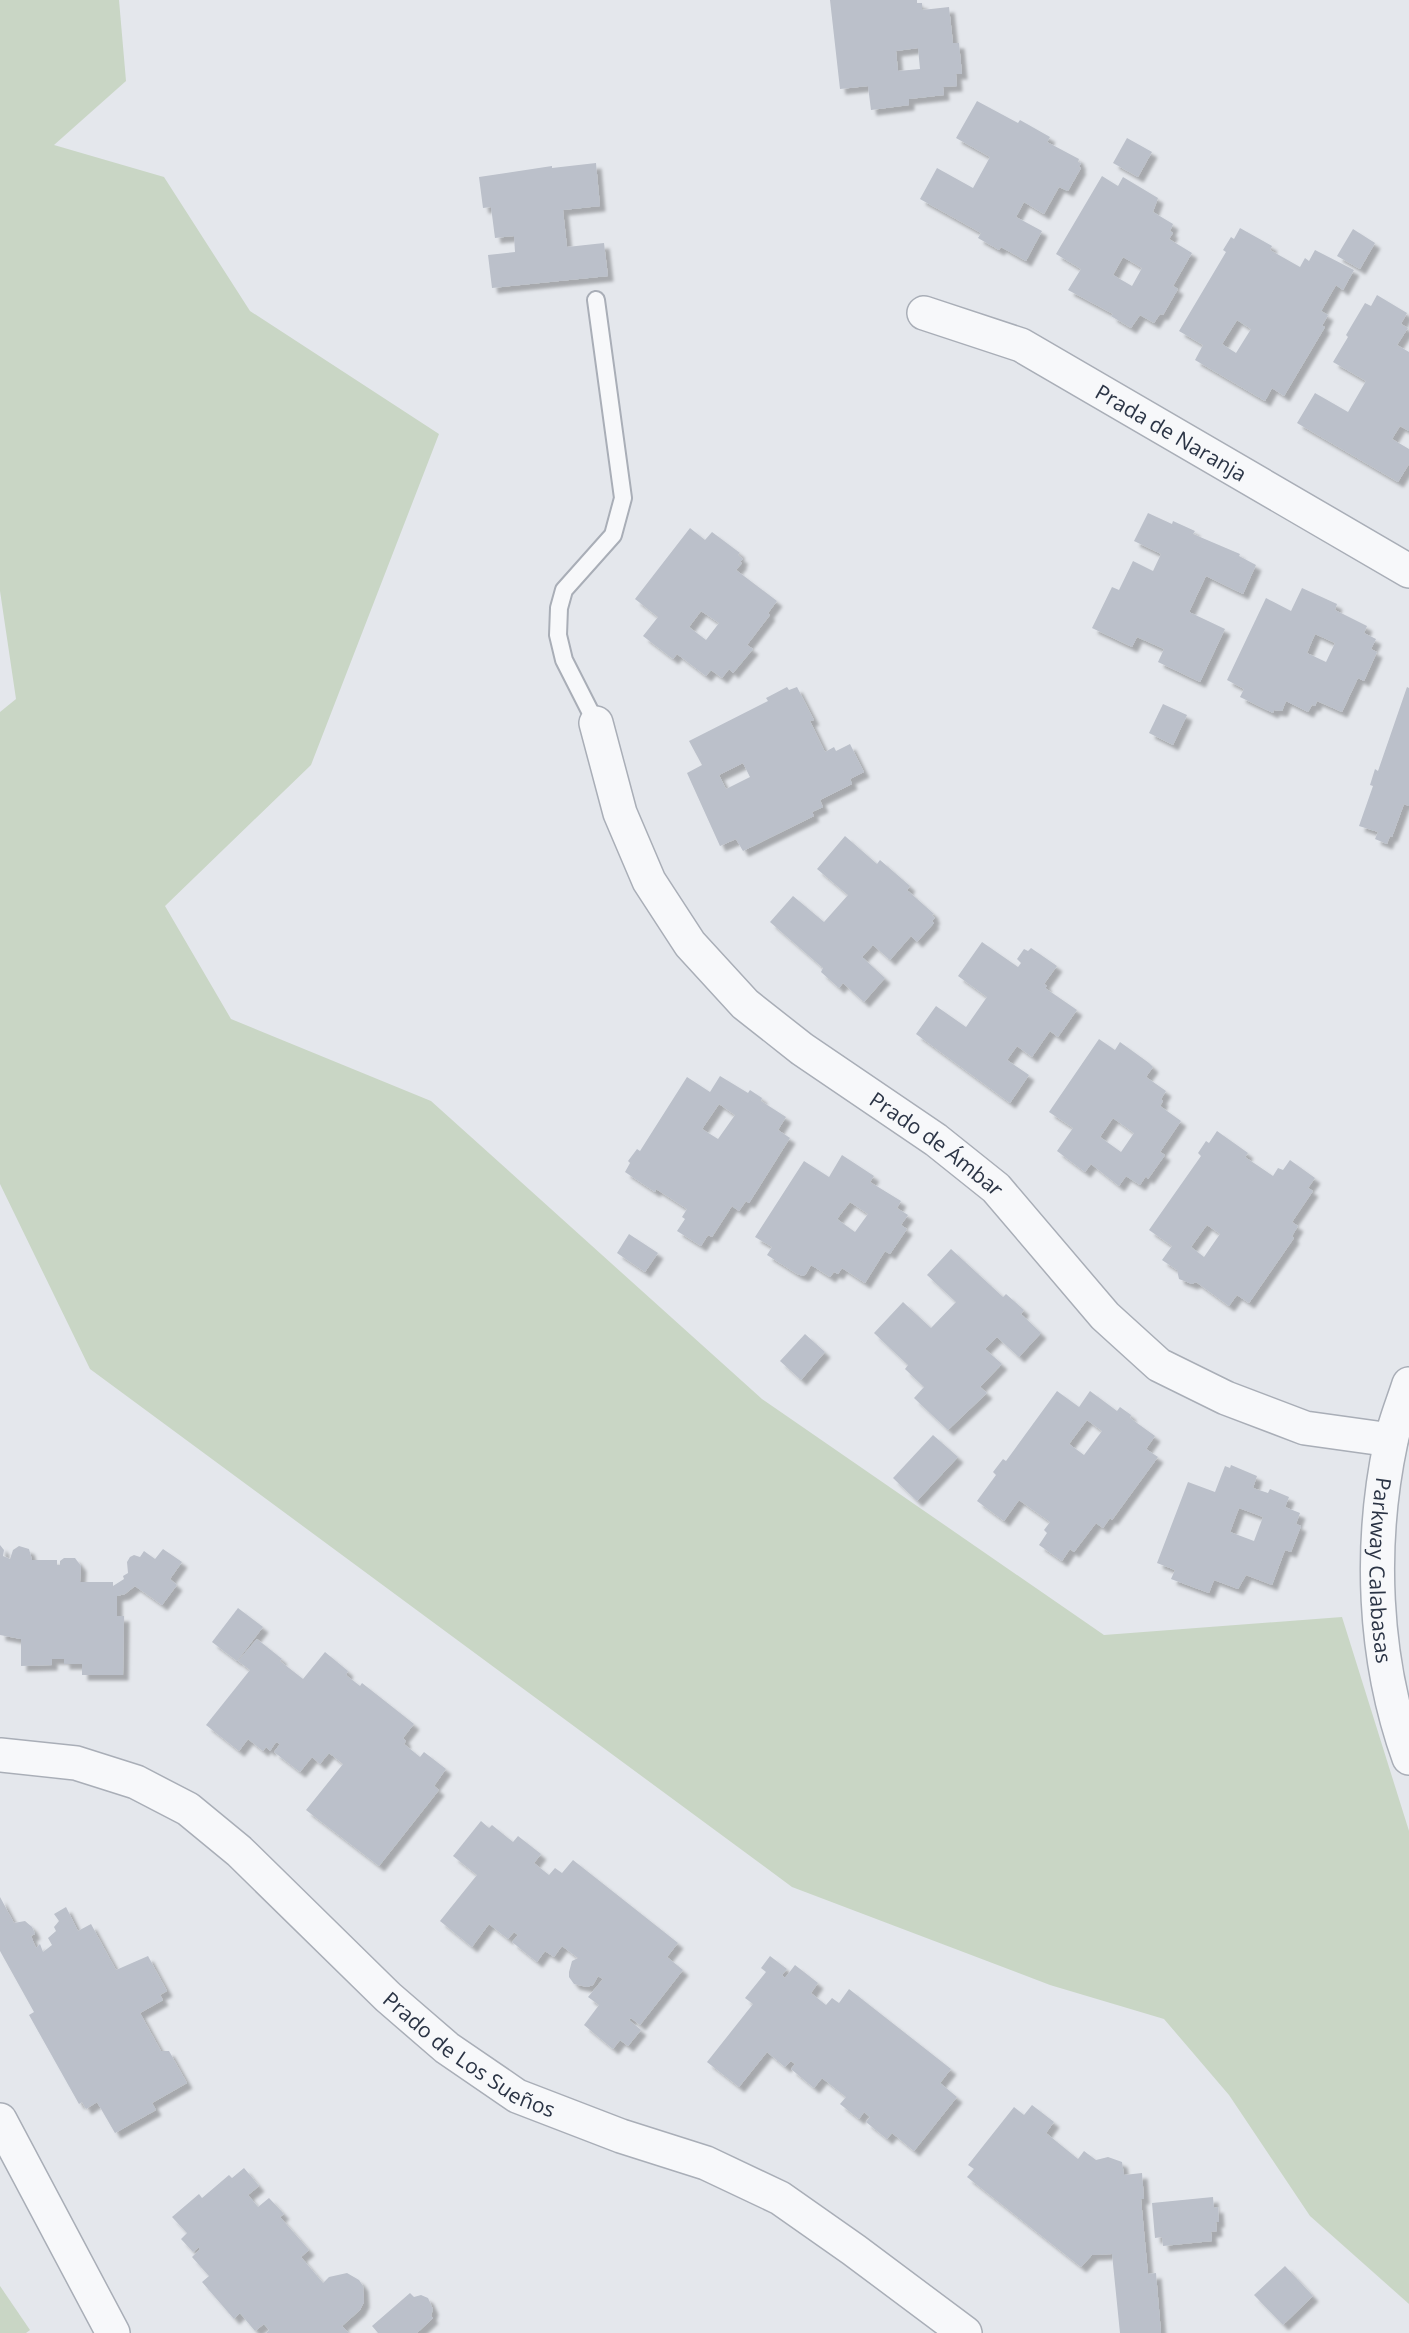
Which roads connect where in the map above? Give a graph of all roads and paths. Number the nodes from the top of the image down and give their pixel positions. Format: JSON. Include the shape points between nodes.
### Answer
{"nodes":[{"id":1,"x":596,"y":300,"type":"dead end"},
{"id":2,"x":924,"y":313,"type":"dead end"},
{"id":3,"x":1409,"y":571,"type":"edge"},
{"id":4,"x":596,"y":723,"type":"joint"},
{"id":5,"x":1409,"y":1384,"type":"edge"},
{"id":6,"x":1391,"y":1440,"type":"junction"},
{"id":7,"x":1398,"y":1672,"type":"edge"},
{"id":8,"x":0,"y":1755,"type":"edge"},
{"id":9,"x":1409,"y":1758,"type":"edge"},
{"id":10,"x":0,"y":2120,"type":"edge"},
{"id":11,"x":113,"y":2333,"type":"edge"},
{"id":12,"x":965,"y":2333,"type":"edge"}],
"edges":[{"from":1,"to":4,"type":"lane","via":[[623,498],[613,535],[564,590],[558,634],[564,660]]},
{"from":2,"to":3,"type":"street","name":"Prada de Naranja","via":[[1021,345]]},
{"from":4,"to":6,"type":"street","name":"Prado de Ámbar","via":[[620,813],[649,881],[690,944],[745,1004],[802,1049],[936,1140],[996,1188],[1105,1316],[1160,1365],[1226,1398],[1305,1428]]},
{"from":5,"to":6,"type":"street","name":"Parkway Calabasas"},
{"from":6,"to":7,"type":"street","name":"Parkway Calabasas","via":[[1377,1543],[1378,1610]]},
{"from":7,"to":9,"type":"street","name":"Parkway Calabasas"},
{"from":8,"to":12,"type":"street","name":"Prado de Los Sueños","via":[[76,1763],[136,1782],[188,1809],[239,1851],[447,2048],[517,2096],[706,2163],[780,2198]]},
{"from":10,"to":11,"type":"street"}]}
